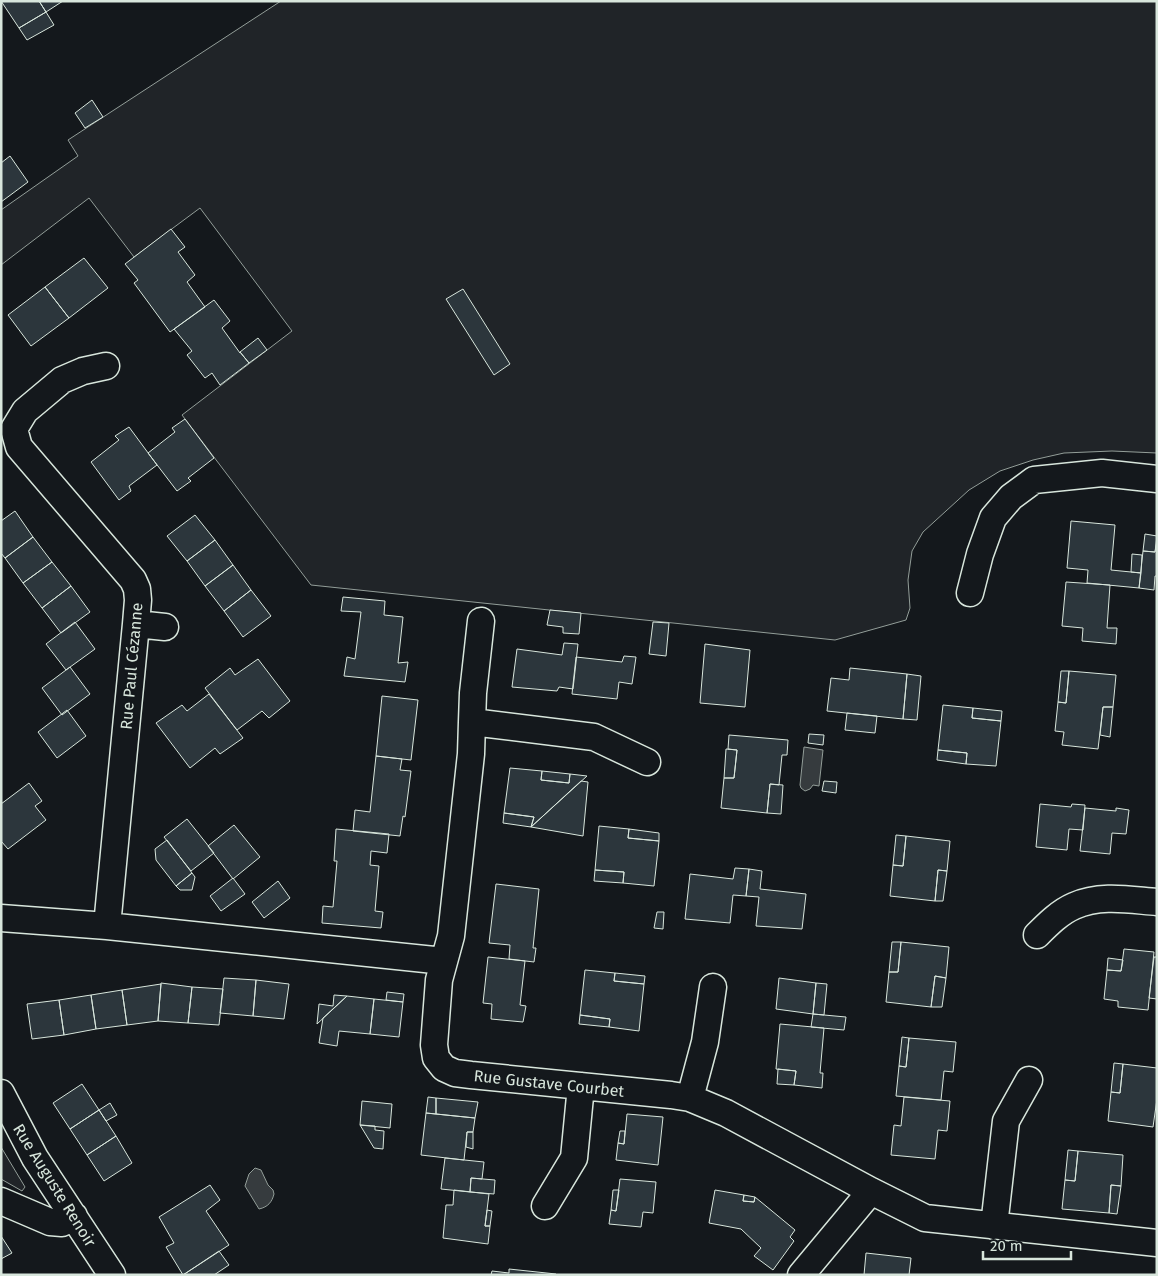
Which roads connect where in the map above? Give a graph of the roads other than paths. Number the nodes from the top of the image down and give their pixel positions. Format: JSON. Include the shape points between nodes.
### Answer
{"nodes":[{"id":1,"x":106,"y":366,"type":"dead end"},
{"id":2,"x":1157,"y":478,"type":"edge"},
{"id":3,"x":970,"y":593,"type":"dead end"},
{"id":4,"x":481,"y":621,"type":"dead end"},
{"id":5,"x":136,"y":624,"type":"junction"},
{"id":6,"x":165,"y":626,"type":"dead end"},
{"id":7,"x":472,"y":722,"type":"junction"},
{"id":8,"x":648,"y":762,"type":"dead end"},
{"id":9,"x":1157,"y":902,"type":"edge"},
{"id":10,"x":1,"y":918,"type":"edge"},
{"id":11,"x":107,"y":926,"type":"junction"},
{"id":12,"x":1037,"y":935,"type":"dead end"},
{"id":13,"x":444,"y":962,"type":"junction"},
{"id":14,"x":713,"y":987,"type":"dead end"},
{"id":15,"x":1029,"y":1080,"type":"dead end"},
{"id":16,"x":580,"y":1086,"type":"junction"},
{"id":17,"x":1,"y":1093,"type":"edge"},
{"id":18,"x":690,"y":1098,"type":"junction"},
{"id":19,"x":871,"y":1191,"type":"junction"},
{"id":20,"x":1,"y":1201,"type":"edge"},
{"id":21,"x":545,"y":1206,"type":"dead end"},
{"id":22,"x":74,"y":1216,"type":"junction"},
{"id":23,"x":994,"y":1226,"type":"junction"},
{"id":24,"x":1157,"y":1243,"type":"edge"},
{"id":25,"x":112,"y":1275,"type":"edge"},
{"id":26,"x":801,"y":1275,"type":"edge"}],
"edges":[{"from":1,"to":5,"type":"street","name":"Rue Paul Cézanne","via":[[62,380],[25,411],[14,429],[19,447],[134,580],[138,600]]},
{"from":2,"to":3,"type":"street","via":[[1102,473],[1034,480],[1011,497],[993,518]]},
{"from":4,"to":7,"type":"street","name":"Rue Gustave Courbet"},
{"from":5,"to":6,"type":"street"},
{"from":5,"to":11,"type":"street","name":"Rue Paul Cézanne"},
{"from":7,"to":8,"type":"street","via":[[594,737]]},
{"from":7,"to":13,"type":"street","name":"Rue Gustave Courbet","via":[[450,936]]},
{"from":9,"to":12,"type":"street","via":[[1114,898],[1091,901],[1074,906],[1056,917]]},
{"from":10,"to":11,"type":"street"},
{"from":11,"to":13,"type":"street"},
{"from":13,"to":16,"type":"street","name":"Rue Gustave Courbet","via":[[439,980],[434,1045],[436,1058],[444,1068],[471,1075]]},
{"from":14,"to":18,"type":"street","via":[[705,1042]]},
{"from":15,"to":23,"type":"street","via":[[1006,1121]]},
{"from":16,"to":18,"type":"street","name":"Rue Gustave Courbet"},
{"from":16,"to":21,"type":"street","via":[[574,1158]]},
{"from":17,"to":22,"type":"street","name":"Rue Auguste Renoir","via":[[35,1158]]},
{"from":18,"to":19,"type":"street","name":"Rue Gustave Courbet","via":[[726,1113]]},
{"from":19,"to":23,"type":"street","name":"Rue Gustave Courbet","via":[[925,1218]]},
{"from":19,"to":26,"type":"street"},
{"from":20,"to":22,"type":"street","via":[[50,1222],[62,1223]]},
{"from":22,"to":25,"type":"street","name":"Rue Auguste Renoir"},
{"from":23,"to":24,"type":"street","name":"Rue Gustave Courbet"}]}
